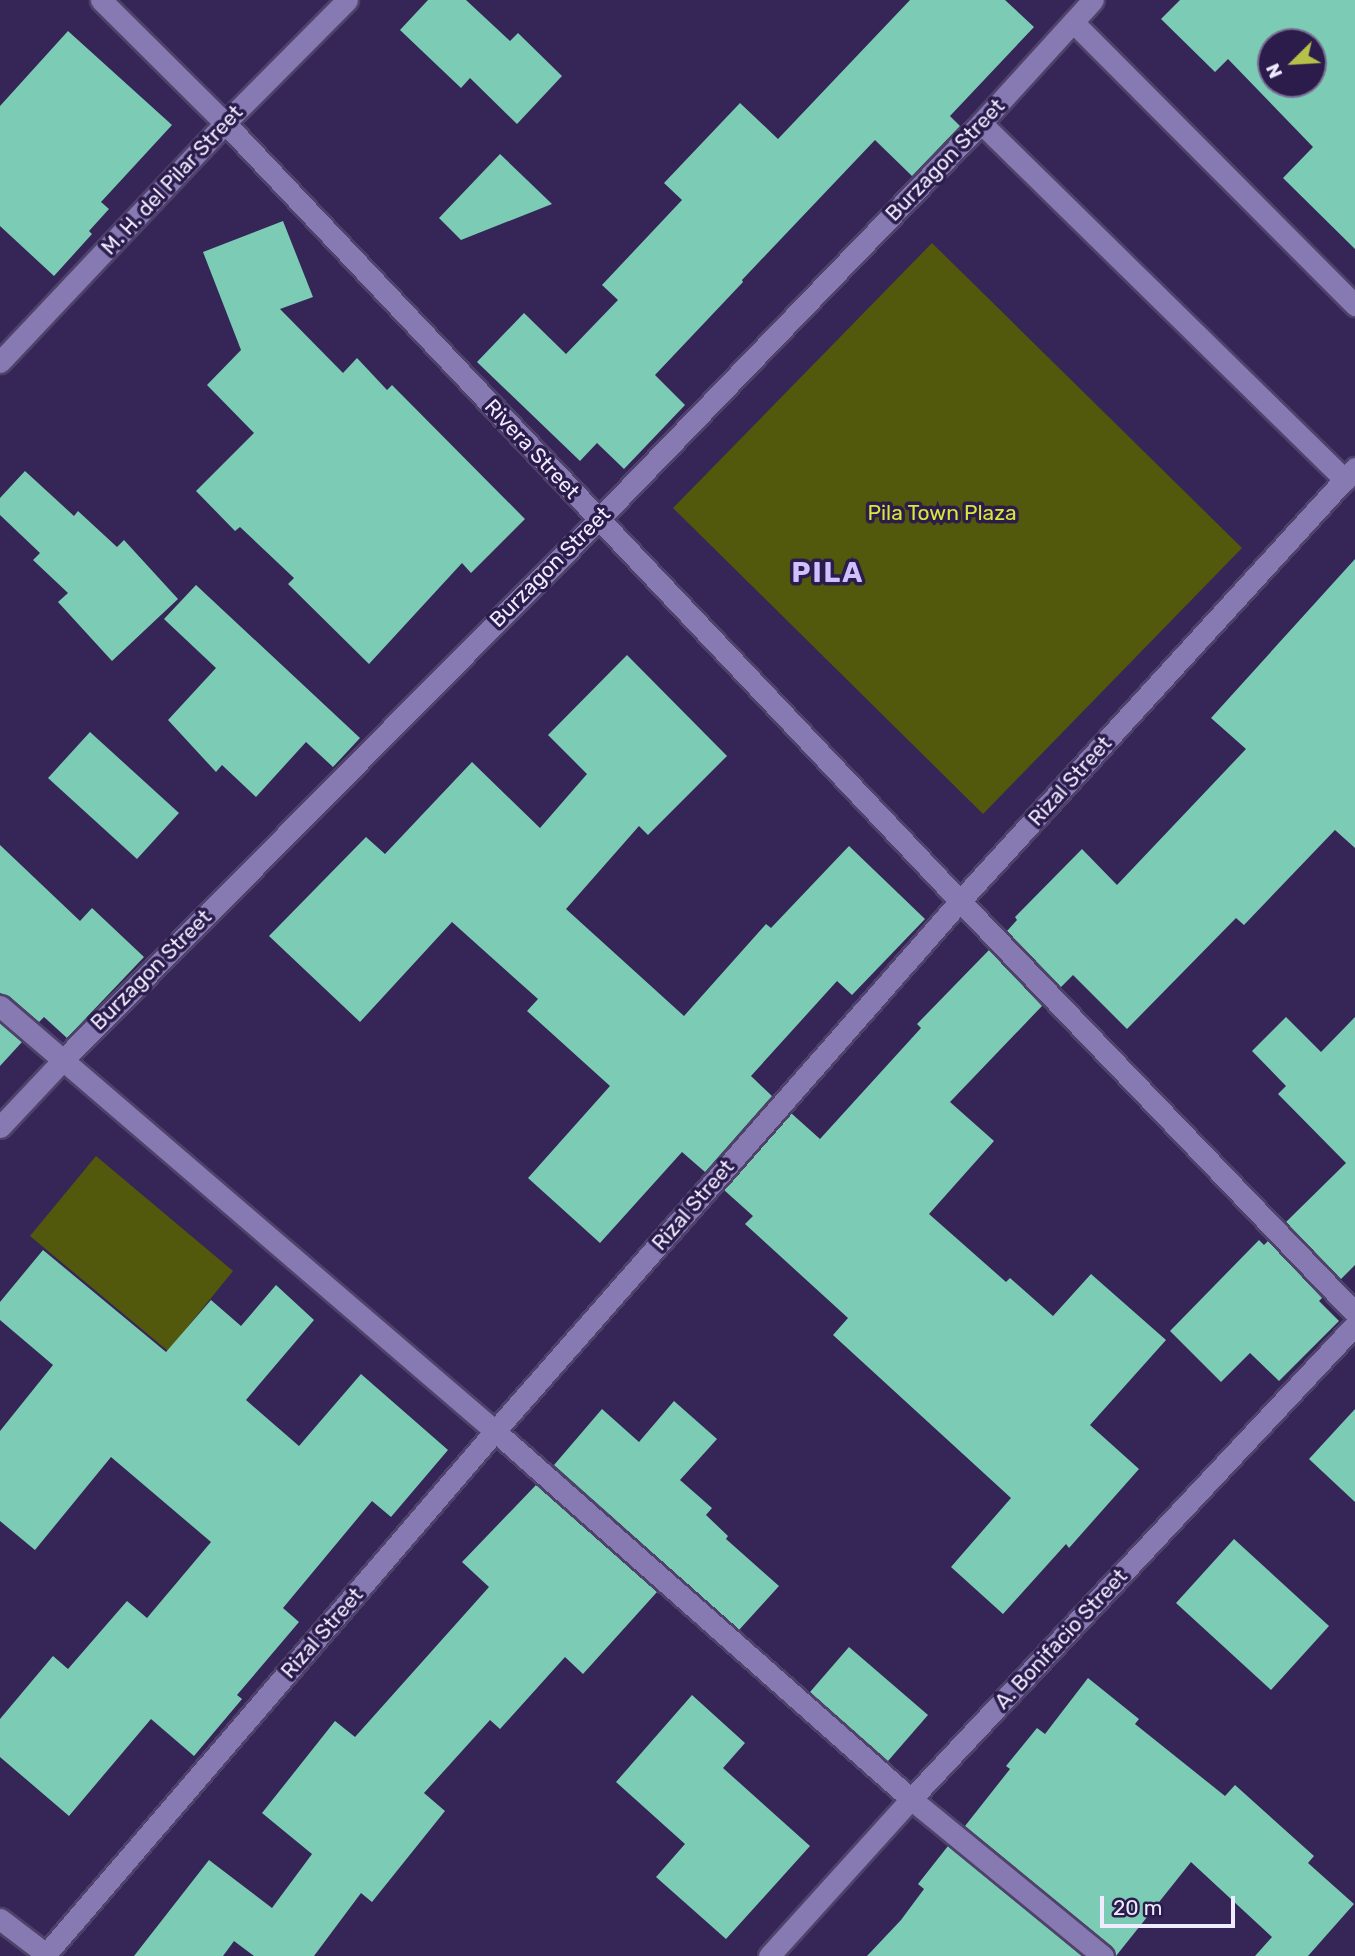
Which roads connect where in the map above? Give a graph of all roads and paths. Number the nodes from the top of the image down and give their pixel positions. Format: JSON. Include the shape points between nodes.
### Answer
{"nodes":[{"id":1,"x":101,"y":0,"type":"edge"},
{"id":2,"x":347,"y":0,"type":"edge"},
{"id":3,"x":1093,"y":0,"type":"edge"},
{"id":4,"x":1073,"y":22,"type":"junction"},
{"id":5,"x":225,"y":122,"type":"junction"},
{"id":6,"x":981,"y":123,"type":"junction"},
{"id":7,"x":1355,"y":305,"type":"edge"},
{"id":8,"x":0,"y":362,"type":"edge"},
{"id":9,"x":1350,"y":474,"type":"edge"},
{"id":10,"x":598,"y":520,"type":"junction"},
{"id":11,"x":960,"y":901,"type":"junction"},
{"id":12,"x":0,"y":1006,"type":"edge"},
{"id":13,"x":61,"y":1062,"type":"junction"},
{"id":14,"x":0,"y":1127,"type":"edge"},
{"id":15,"x":1355,"y":1313,"type":"edge"},
{"id":16,"x":1355,"y":1325,"type":"edge"},
{"id":17,"x":495,"y":1431,"type":"junction"},
{"id":18,"x":911,"y":1799,"type":"junction"},
{"id":19,"x":0,"y":1919,"type":"edge"},
{"id":20,"x":47,"y":1955,"type":"edge"},
{"id":21,"x":769,"y":1956,"type":"edge"},
{"id":22,"x":1103,"y":1956,"type":"edge"}],
"edges":[{"from":1,"to":5,"type":"street","name":"Rivera Street"},
{"from":2,"to":5,"type":"street","name":"M. H. del Pilar Street"},
{"from":3,"to":4,"type":"street","name":"Burzagon Street"},
{"from":4,"to":6,"type":"street","name":"Burzagon Street"},
{"from":4,"to":7,"type":"street"},
{"from":5,"to":8,"type":"street","name":"M. H. del Pilar Street"},
{"from":5,"to":10,"type":"street","name":"Rivera Street"},
{"from":6,"to":9,"type":"street"},
{"from":6,"to":10,"type":"street","name":"Burzagon Street"},
{"from":9,"to":11,"type":"street","name":"Rizal Street"},
{"from":10,"to":11,"type":"street","name":"Rivera Street"},
{"from":10,"to":13,"type":"street","name":"Burzagon Street"},
{"from":11,"to":15,"type":"street","name":"Rivera Street"},
{"from":11,"to":17,"type":"street","name":"Rizal Street"},
{"from":12,"to":13,"type":"street"},
{"from":13,"to":14,"type":"street","name":"Burzagon Street"},
{"from":13,"to":17,"type":"street"},
{"from":16,"to":18,"type":"street","name":"A. Bonifacio Street"},
{"from":17,"to":18,"type":"street"},
{"from":17,"to":20,"type":"street","name":"Rizal Street"},
{"from":18,"to":21,"type":"street","name":"A. Bonifacio Street"},
{"from":18,"to":22,"type":"street"},
{"from":19,"to":20,"type":"street"}]}
